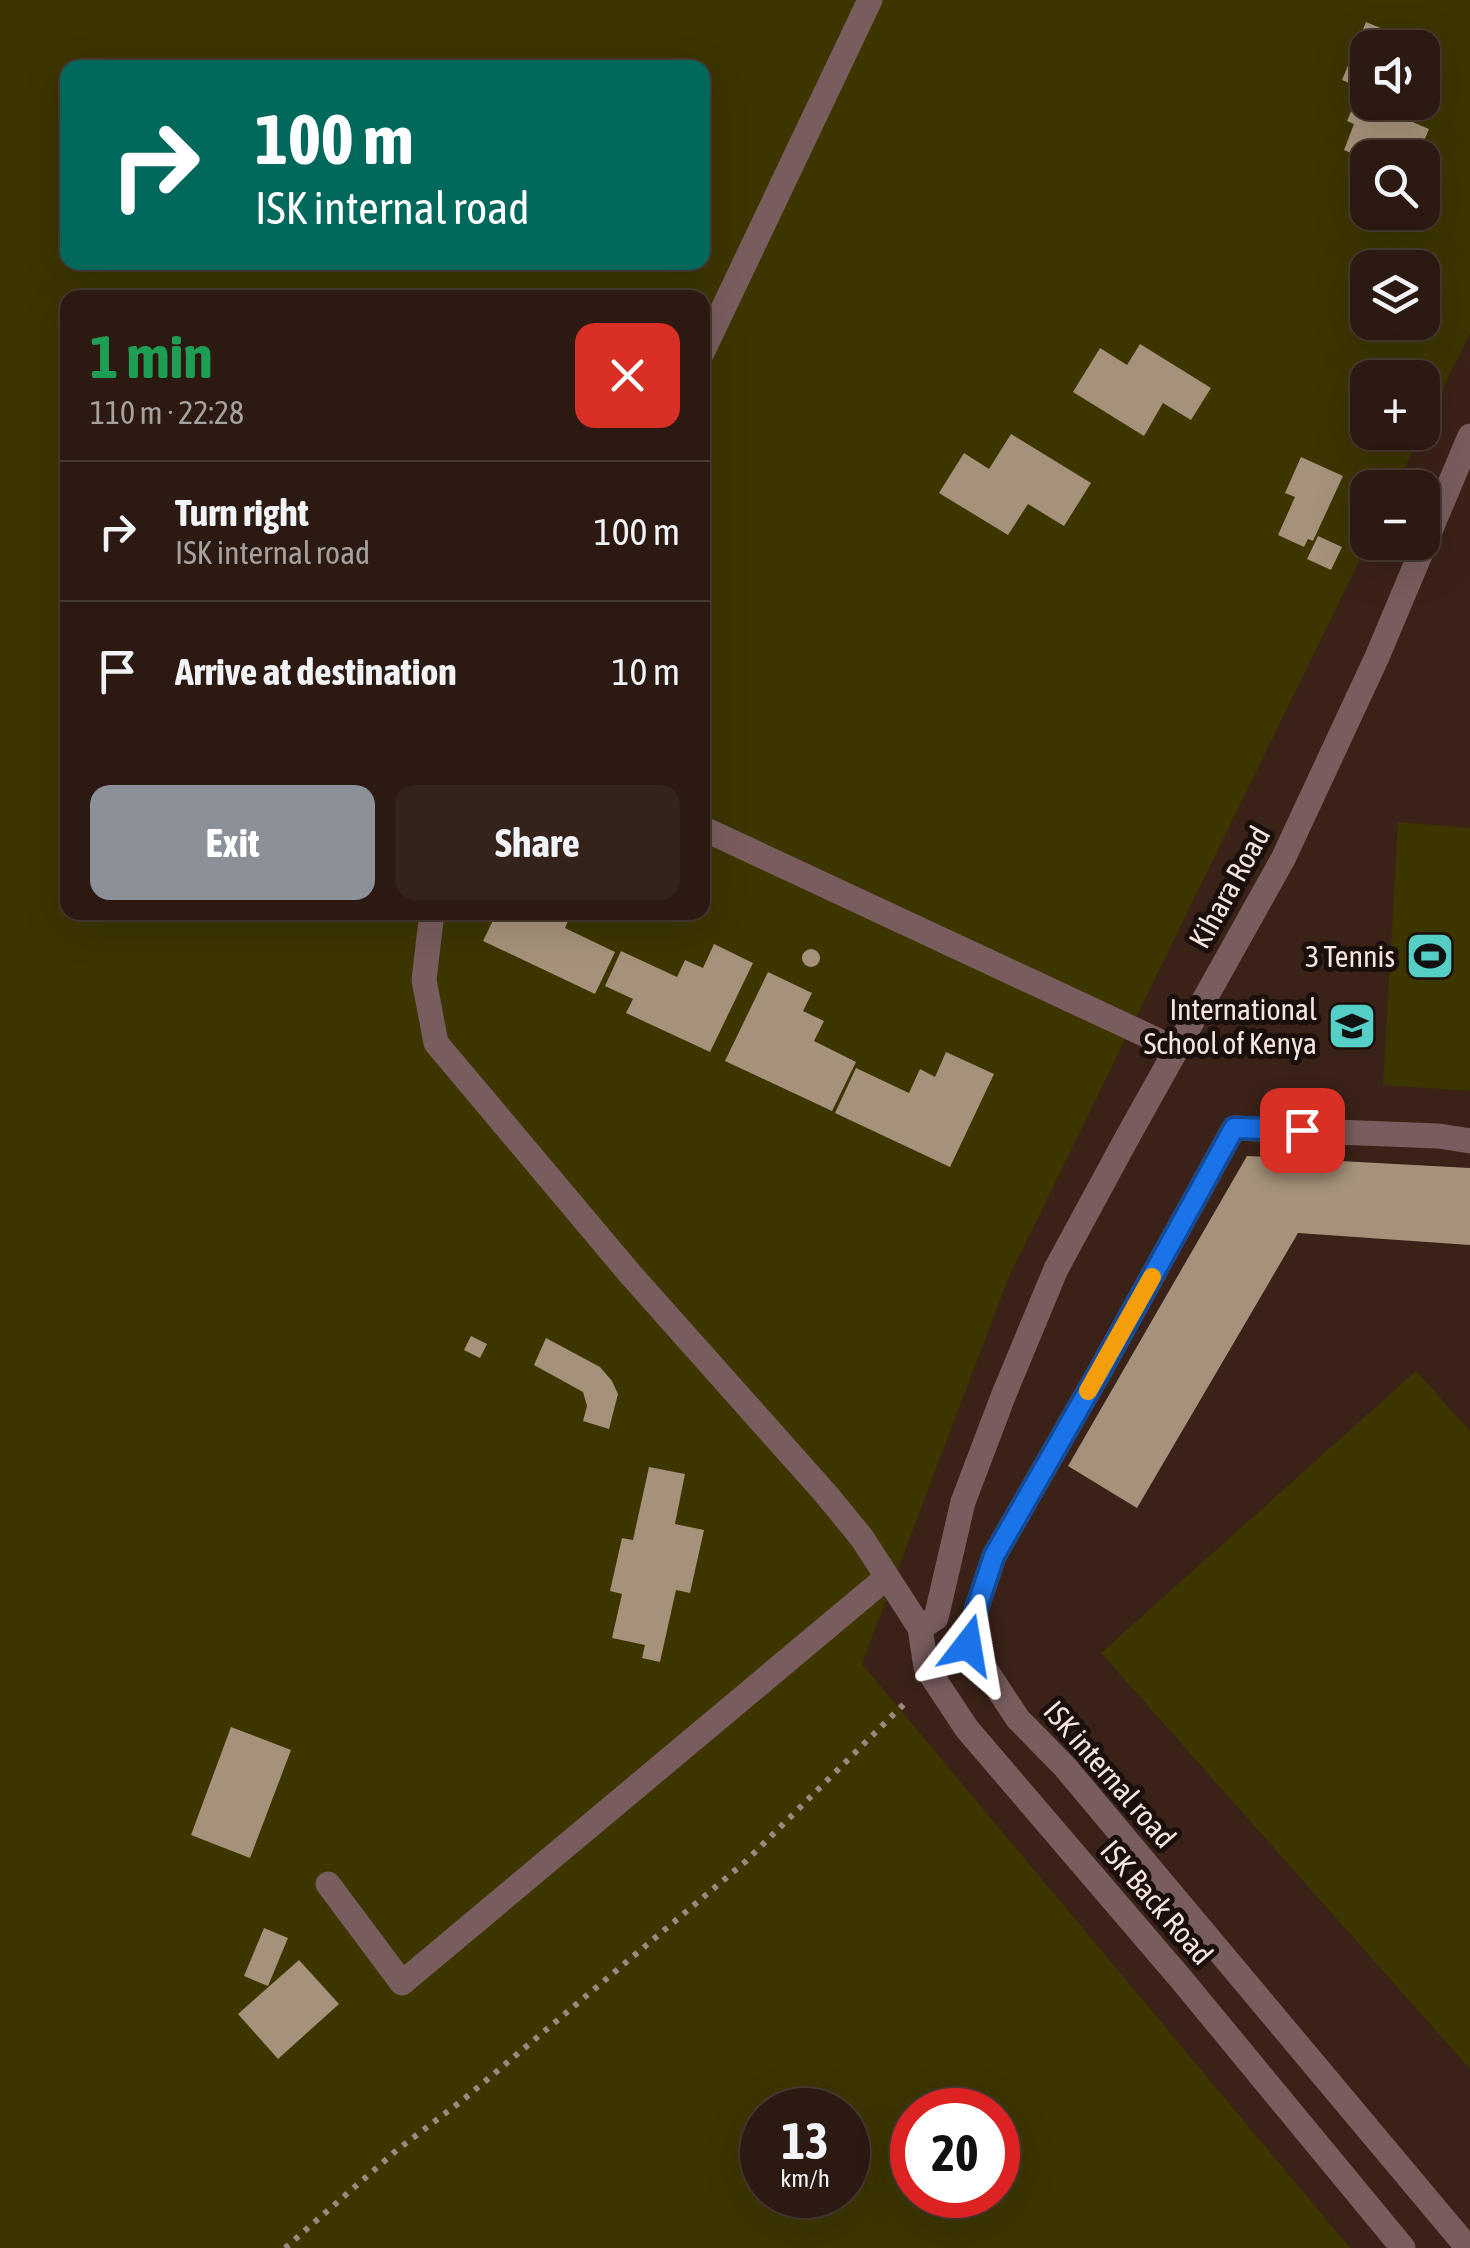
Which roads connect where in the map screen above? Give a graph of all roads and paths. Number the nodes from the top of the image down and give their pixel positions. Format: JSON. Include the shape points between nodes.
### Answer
{"nodes":[{"id":1,"x":870,"y":0,"type":"edge"},
{"id":2,"x":710,"y":336,"type":"edge"},
{"id":3,"x":1470,"y":436,"type":"edge"},
{"id":4,"x":710,"y":832,"type":"edge"},
{"id":5,"x":431,"y":920,"type":"edge"},
{"id":6,"x":1176,"y":1049,"type":"junction"},
{"id":7,"x":1470,"y":1141,"type":"edge"},
{"id":8,"x":887,"y":1577,"type":"junction"},
{"id":9,"x":942,"y":1584,"type":"joint"},
{"id":10,"x":928,"y":1623,"type":"junction"},
{"id":11,"x":968,"y":1645,"type":"junction"},
{"id":12,"x":926,"y":1666,"type":"junction"},
{"id":13,"x":328,"y":1884,"type":"dead end"},
{"id":14,"x":285,"y":2248,"type":"edge"},
{"id":15,"x":1403,"y":2248,"type":"edge"},
{"id":16,"x":1468,"y":2248,"type":"edge"}],
"edges":[{"from":1,"to":2,"type":"street"},
{"from":3,"to":6,"type":"street","name":"Kihara Road","via":[[1283,859]]},
{"from":4,"to":6,"type":"street"},
{"from":5,"to":8,"type":"street","via":[[424,980],[436,1043],[630,1275],[826,1494]]},
{"from":6,"to":9,"type":"street","name":"Kihara Road","via":[[1056,1269],[963,1502]]},
{"from":7,"to":11,"type":"street","via":[[1234,1128],[994,1556]]},
{"from":8,"to":10,"type":"street"},
{"from":8,"to":13,"type":"street","via":[[402,1983]]},
{"from":9,"to":10,"type":"street","name":"ISK Back Road"},
{"from":10,"to":11,"type":"street","name":"ISK internal road"},
{"from":10,"to":12,"type":"street","name":"ISK Back Road"},
{"from":11,"to":16,"type":"street","name":"ISK internal road","via":[[1018,1719]]},
{"from":12,"to":14,"type":"path","via":[[908,1700],[745,1862]]},
{"from":12,"to":15,"type":"street","name":"ISK Back Road","via":[[967,1729]]}]}
